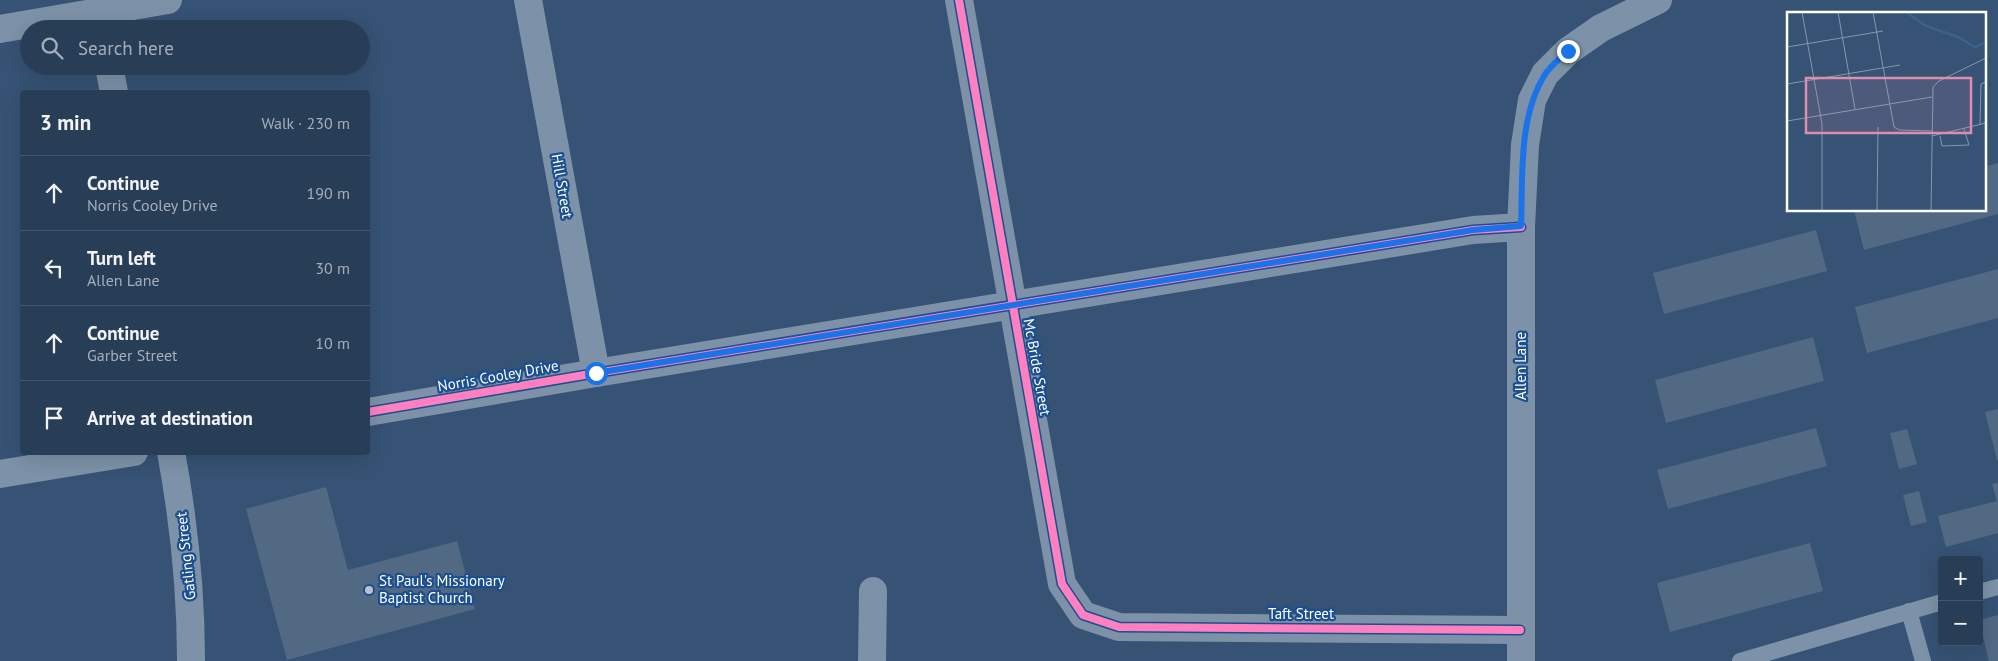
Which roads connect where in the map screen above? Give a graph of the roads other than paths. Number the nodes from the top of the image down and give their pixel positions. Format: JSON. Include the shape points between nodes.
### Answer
{"nodes":[{"id":1,"x":168,"y":0,"type":"edge"},
{"id":2,"x":528,"y":0,"type":"edge"},
{"id":3,"x":959,"y":0,"type":"edge"},
{"id":4,"x":1658,"y":0,"type":"edge"},
{"id":5,"x":101,"y":13,"type":"edge"},
{"id":6,"x":57,"y":20,"type":"edge"},
{"id":7,"x":20,"y":26,"type":"edge"},
{"id":8,"x":0,"y":29,"type":"edge"},
{"id":9,"x":111,"y":75,"type":"edge"},
{"id":10,"x":114,"y":90,"type":"edge"},
{"id":11,"x":1521,"y":226,"type":"junction"},
{"id":12,"x":1012,"y":306,"type":"junction"},
{"id":13,"x":596,"y":373,"type":"junction"},
{"id":14,"x":370,"y":412,"type":"edge"},
{"id":15,"x":116,"y":455,"type":"edge"},
{"id":16,"x":172,"y":455,"type":"edge"},
{"id":17,"x":0,"y":474,"type":"edge"},
{"id":18,"x":1998,"y":587,"type":"edge"},
{"id":19,"x":874,"y":591,"type":"dead end"},
{"id":20,"x":1983,"y":591,"type":"edge"},
{"id":21,"x":1938,"y":603,"type":"edge"},
{"id":22,"x":1909,"y":611,"type":"junction"},
{"id":23,"x":1083,"y":615,"type":"joint"},
{"id":24,"x":1520,"y":630,"type":"junction"},
{"id":25,"x":191,"y":661,"type":"edge"},
{"id":26,"x":872,"y":661,"type":"edge"},
{"id":27,"x":1521,"y":661,"type":"edge"},
{"id":28,"x":1740,"y":661,"type":"edge"},
{"id":29,"x":1923,"y":661,"type":"edge"}],
"edges":[{"from":1,"to":5,"type":"street"},
{"from":2,"to":13,"type":"street","name":"Hill Street"},
{"from":3,"to":12,"type":"street","name":"Mc Bride Street"},
{"from":4,"to":11,"type":"street","name":"Allen Lane","via":[[1602,28],[1568,51],[1545,74],[1532,100],[1524,145]]},
{"from":5,"to":6,"type":"street"},
{"from":7,"to":8,"type":"street"},
{"from":9,"to":10,"type":"street"},
{"from":11,"to":12,"type":"street","name":"Norris Cooley Drive","via":[[1473,230]]},
{"from":11,"to":24,"type":"street","name":"Allen Lane"},
{"from":12,"to":13,"type":"street","name":"Norris Cooley Drive"},
{"from":12,"to":23,"type":"street","name":"Mc Bride Street","via":[[1062,584]]},
{"from":13,"to":14,"type":"street","name":"Norris Cooley Drive"},
{"from":15,"to":17,"type":"street"},
{"from":16,"to":25,"type":"street","name":"Gatling Street","via":[[191,590]]},
{"from":18,"to":20,"type":"lane"},
{"from":19,"to":26,"type":"street"},
{"from":21,"to":22,"type":"lane"},
{"from":22,"to":28,"type":"lane"},
{"from":22,"to":29,"type":"lane"},
{"from":23,"to":24,"type":"street","name":"Taft Street","via":[[1119,627]]},
{"from":24,"to":27,"type":"street","name":"Allen Lane"}]}
